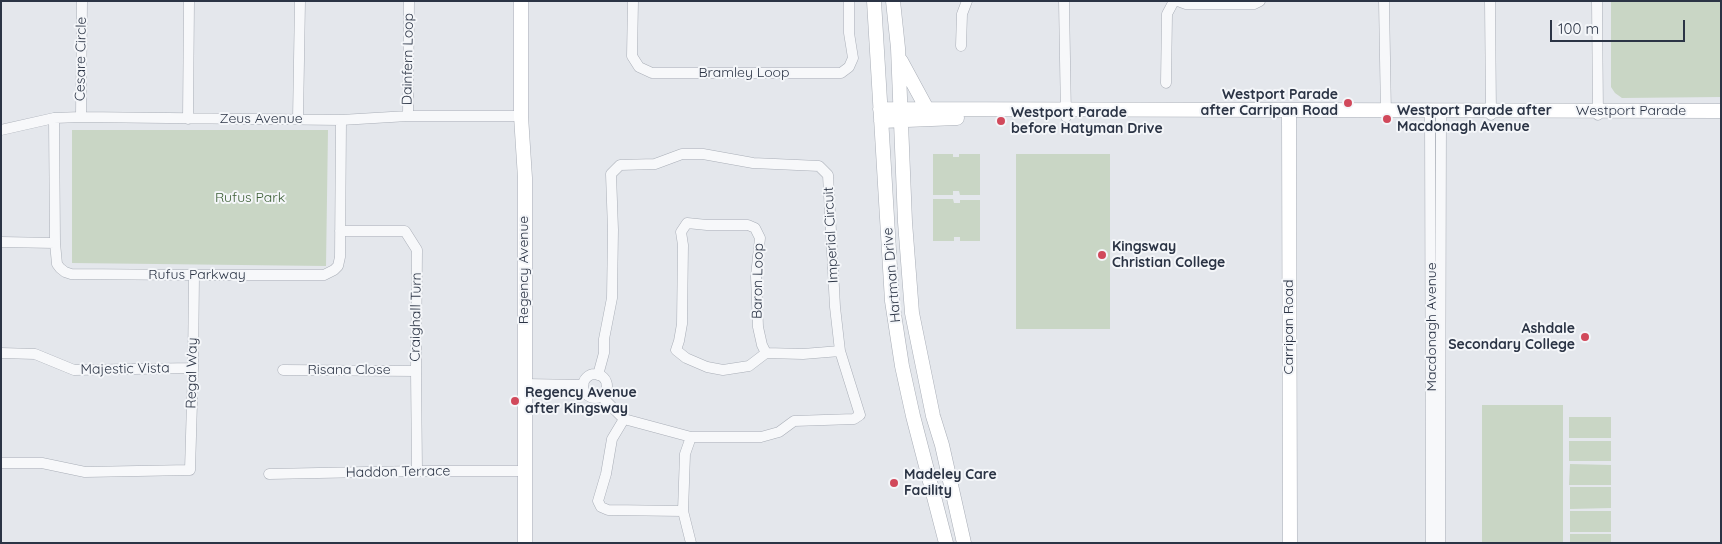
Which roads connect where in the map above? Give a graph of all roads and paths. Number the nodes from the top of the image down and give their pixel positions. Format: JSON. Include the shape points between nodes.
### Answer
{"nodes":[{"id":1,"x":82,"y":1,"type":"edge"},
{"id":2,"x":189,"y":1,"type":"edge"},
{"id":3,"x":300,"y":1,"type":"edge"},
{"id":4,"x":409,"y":1,"type":"edge"},
{"id":5,"x":521,"y":1,"type":"edge"},
{"id":6,"x":633,"y":1,"type":"edge"},
{"id":7,"x":848,"y":1,"type":"edge"},
{"id":8,"x":874,"y":1,"type":"edge"},
{"id":9,"x":893,"y":1,"type":"edge"},
{"id":10,"x":967,"y":1,"type":"edge"},
{"id":11,"x":1064,"y":1,"type":"edge"},
{"id":12,"x":1174,"y":1,"type":"edge"},
{"id":13,"x":1178,"y":1,"type":"edge"},
{"id":14,"x":1260,"y":1,"type":"edge"},
{"id":15,"x":1384,"y":1,"type":"edge"},
{"id":16,"x":1490,"y":1,"type":"edge"},
{"id":17,"x":1597,"y":1,"type":"edge"},
{"id":18,"x":961,"y":46,"type":"dead end"},
{"id":19,"x":898,"y":56,"type":"junction"},
{"id":20,"x":1166,"y":83,"type":"dead end"},
{"id":21,"x":927,"y":109,"type":"junction"},
{"id":22,"x":1721,"y":111,"type":"edge"},
{"id":23,"x":1066,"y":113,"type":"junction"},
{"id":24,"x":1386,"y":113,"type":"junction"},
{"id":25,"x":1490,"y":113,"type":"junction"},
{"id":26,"x":1293,"y":114,"type":"junction"},
{"id":27,"x":1436,"y":114,"type":"junction"},
{"id":28,"x":1598,"y":114,"type":"junction"},
{"id":29,"x":881,"y":115,"type":"junction"},
{"id":30,"x":900,"y":115,"type":"junction"},
{"id":31,"x":408,"y":116,"type":"junction"},
{"id":32,"x":522,"y":116,"type":"junction"},
{"id":33,"x":81,"y":117,"type":"junction"},
{"id":34,"x":1721,"y":117,"type":"edge"},
{"id":35,"x":54,"y":118,"type":"junction"},
{"id":36,"x":188,"y":118,"type":"junction"},
{"id":37,"x":298,"y":119,"type":"junction"},
{"id":38,"x":341,"y":120,"type":"junction"},
{"id":39,"x":1,"y":130,"type":"edge"},
{"id":40,"x":340,"y":231,"type":"junction"},
{"id":41,"x":1,"y":242,"type":"edge"},
{"id":42,"x":55,"y":243,"type":"junction"},
{"id":43,"x":194,"y":275,"type":"junction"},
{"id":44,"x":840,"y":352,"type":"junction"},
{"id":45,"x":1,"y":353,"type":"edge"},
{"id":46,"x":766,"y":353,"type":"junction"},
{"id":47,"x":193,"y":368,"type":"junction"},
{"id":48,"x":283,"y":370,"type":"dead end"},
{"id":49,"x":416,"y":371,"type":"junction"},
{"id":50,"x":598,"y":374,"type":"junction"},
{"id":51,"x":524,"y":384,"type":"junction"},
{"id":52,"x":583,"y":385,"type":"junction"},
{"id":53,"x":601,"y":396,"type":"junction"},
{"id":54,"x":624,"y":419,"type":"junction"},
{"id":55,"x":691,"y":438,"type":"junction"},
{"id":56,"x":1,"y":463,"type":"edge"},
{"id":57,"x":417,"y":471,"type":"junction"},
{"id":58,"x":526,"y":471,"type":"junction"},
{"id":59,"x":269,"y":474,"type":"dead end"},
{"id":60,"x":1294,"y":484,"type":"junction"},
{"id":61,"x":683,"y":510,"type":"junction"},
{"id":62,"x":526,"y":542,"type":"edge"},
{"id":63,"x":692,"y":543,"type":"edge"},
{"id":64,"x":946,"y":543,"type":"edge"},
{"id":65,"x":964,"y":543,"type":"edge"},
{"id":66,"x":1290,"y":543,"type":"edge"},
{"id":67,"x":1298,"y":543,"type":"edge"},
{"id":68,"x":1431,"y":543,"type":"edge"},
{"id":69,"x":1440,"y":543,"type":"edge"}],
"edges":[{"from":1,"to":33,"type":"street","name":"Cesare Circle"},
{"from":2,"to":36,"type":"street"},
{"from":3,"to":37,"type":"street"},
{"from":4,"to":31,"type":"street","name":"Dainfern Loop"},
{"from":5,"to":32,"type":"street","name":"Regency Avenue"},
{"from":6,"to":7,"type":"street","name":"Bramley Loop","via":[[632,56],[639,67],[652,73],[841,73],[853,58],[848,33]]},
{"from":8,"to":29,"type":"street","name":"Hartman Drive"},
{"from":9,"to":19,"type":"street","name":"Hartman Drive"},
{"from":10,"to":18,"type":"street","via":[[962,14]]},
{"from":11,"to":23,"type":"street"},
{"from":12,"to":20,"type":"street","via":[[1167,14]]},
{"from":13,"to":14,"type":"street","via":[[1186,4],[1254,4]]},
{"from":15,"to":24,"type":"street"},
{"from":16,"to":25,"type":"street"},
{"from":17,"to":28,"type":"street"},
{"from":19,"to":21,"type":"street"},
{"from":19,"to":30,"type":"street","name":"Hartman Drive"},
{"from":21,"to":23,"type":"street","name":"Westport Parade"},
{"from":21,"to":30,"type":"street","name":"Westport Parade"},
{"from":22,"to":28,"type":"street","name":"Westport Parade"},
{"from":23,"to":26,"type":"street","name":"Westport Parade"},
{"from":23,"to":30,"type":"street","name":"Westport Parade","via":[[968,117]]},
{"from":24,"to":26,"type":"street","name":"Westport Parade"},
{"from":24,"to":27,"type":"street","name":"Westport Parade"},
{"from":25,"to":27,"type":"street","name":"Westport Parade"},
{"from":25,"to":28,"type":"street","name":"Westport Parade"},
{"from":26,"to":60,"type":"street","name":"Carripan Road"},
{"from":27,"to":68,"type":"street","name":"Macdonagh Avenue"},
{"from":27,"to":69,"type":"street","name":"Macdonagh Avenue"},
{"from":28,"to":34,"type":"street","name":"Westport Parade"},
{"from":29,"to":30,"type":"street","name":"Westport Parade"},
{"from":29,"to":64,"type":"street","name":"Hartman Drive","via":[[892,301],[912,416]]},
{"from":30,"to":65,"type":"street","name":"Hartman Drive","via":[[912,313]]},
{"from":31,"to":32,"type":"street","name":"Zeus Avenue"},
{"from":31,"to":38,"type":"street","name":"Zeus Avenue"},
{"from":32,"to":51,"type":"street","name":"Regency Avenue","via":[[525,178]]},
{"from":33,"to":35,"type":"street","name":"Zeus Avenue"},
{"from":33,"to":36,"type":"street","name":"Zeus Avenue"},
{"from":35,"to":39,"type":"street","name":"Zeus Avenue"},
{"from":35,"to":42,"type":"street","name":"Rufus Parkway"},
{"from":36,"to":37,"type":"street","name":"Zeus Avenue"},
{"from":37,"to":38,"type":"street","name":"Zeus Avenue"},
{"from":38,"to":40,"type":"street","name":"Rufus Parkway"},
{"from":40,"to":43,"type":"street","name":"Rufus Parkway","via":[[340,262],[324,275]]},
{"from":40,"to":49,"type":"street","name":"Craighall Turn","via":[[405,231],[418,250]]},
{"from":41,"to":42,"type":"street"},
{"from":42,"to":43,"type":"street","name":"Rufus Parkway","via":[[57,264],[71,274]]},
{"from":43,"to":47,"type":"street","name":"Regal Way"},
{"from":44,"to":46,"type":"street"},
{"from":44,"to":50,"type":"street","name":"Imperial Circuit","via":[[828,175],[819,166],[754,163],[703,154],[682,154],[655,164],[620,166],[611,174],[612,298]]},
{"from":44,"to":55,"type":"street","name":"Imperial Circuit","via":[[860,415],[854,419],[794,421],[779,432],[761,438]]},
{"from":45,"to":47,"type":"street","name":"Majestic Vista","via":[[36,354],[74,370]]},
{"from":46,"to":46,"type":"street","name":"Baron Loop","via":[[758,327],[756,276],[760,238],[755,228],[686,223],[680,232],[683,245],[682,324],[676,350],[686,358],[722,370],[749,366]]},
{"from":47,"to":56,"type":"street","name":"Regal Way","via":[[190,470],[85,472],[42,463]]},
{"from":48,"to":49,"type":"street","name":"Risana Close"},
{"from":49,"to":57,"type":"street","name":"Craighall Turn"},
{"from":50,"to":52,"type":"street","via":[[589,375]]},
{"from":50,"to":53,"type":"street","name":"Imperial Circuit","via":[[606,384]]},
{"from":51,"to":52,"type":"street"},
{"from":51,"to":58,"type":"street","name":"Regency Avenue"},
{"from":52,"to":53,"type":"street","name":"Imperial Circuit","via":[[588,396]]},
{"from":53,"to":54,"type":"street","name":"Imperial Circuit"},
{"from":54,"to":55,"type":"street","name":"Imperial Circuit"},
{"from":54,"to":61,"type":"street","via":[[612,439],[598,501],[601,507],[608,510]]},
{"from":55,"to":61,"type":"street","via":[[685,454]]},
{"from":57,"to":58,"type":"street","name":"Haddon Terrace"},
{"from":57,"to":59,"type":"street","name":"Haddon Terrace"},
{"from":58,"to":62,"type":"street","name":"Regency Avenue"},
{"from":60,"to":66,"type":"street","name":"Carripan Road"},
{"from":60,"to":67,"type":"street","name":"Carripan Road"},
{"from":61,"to":63,"type":"street"}]}
